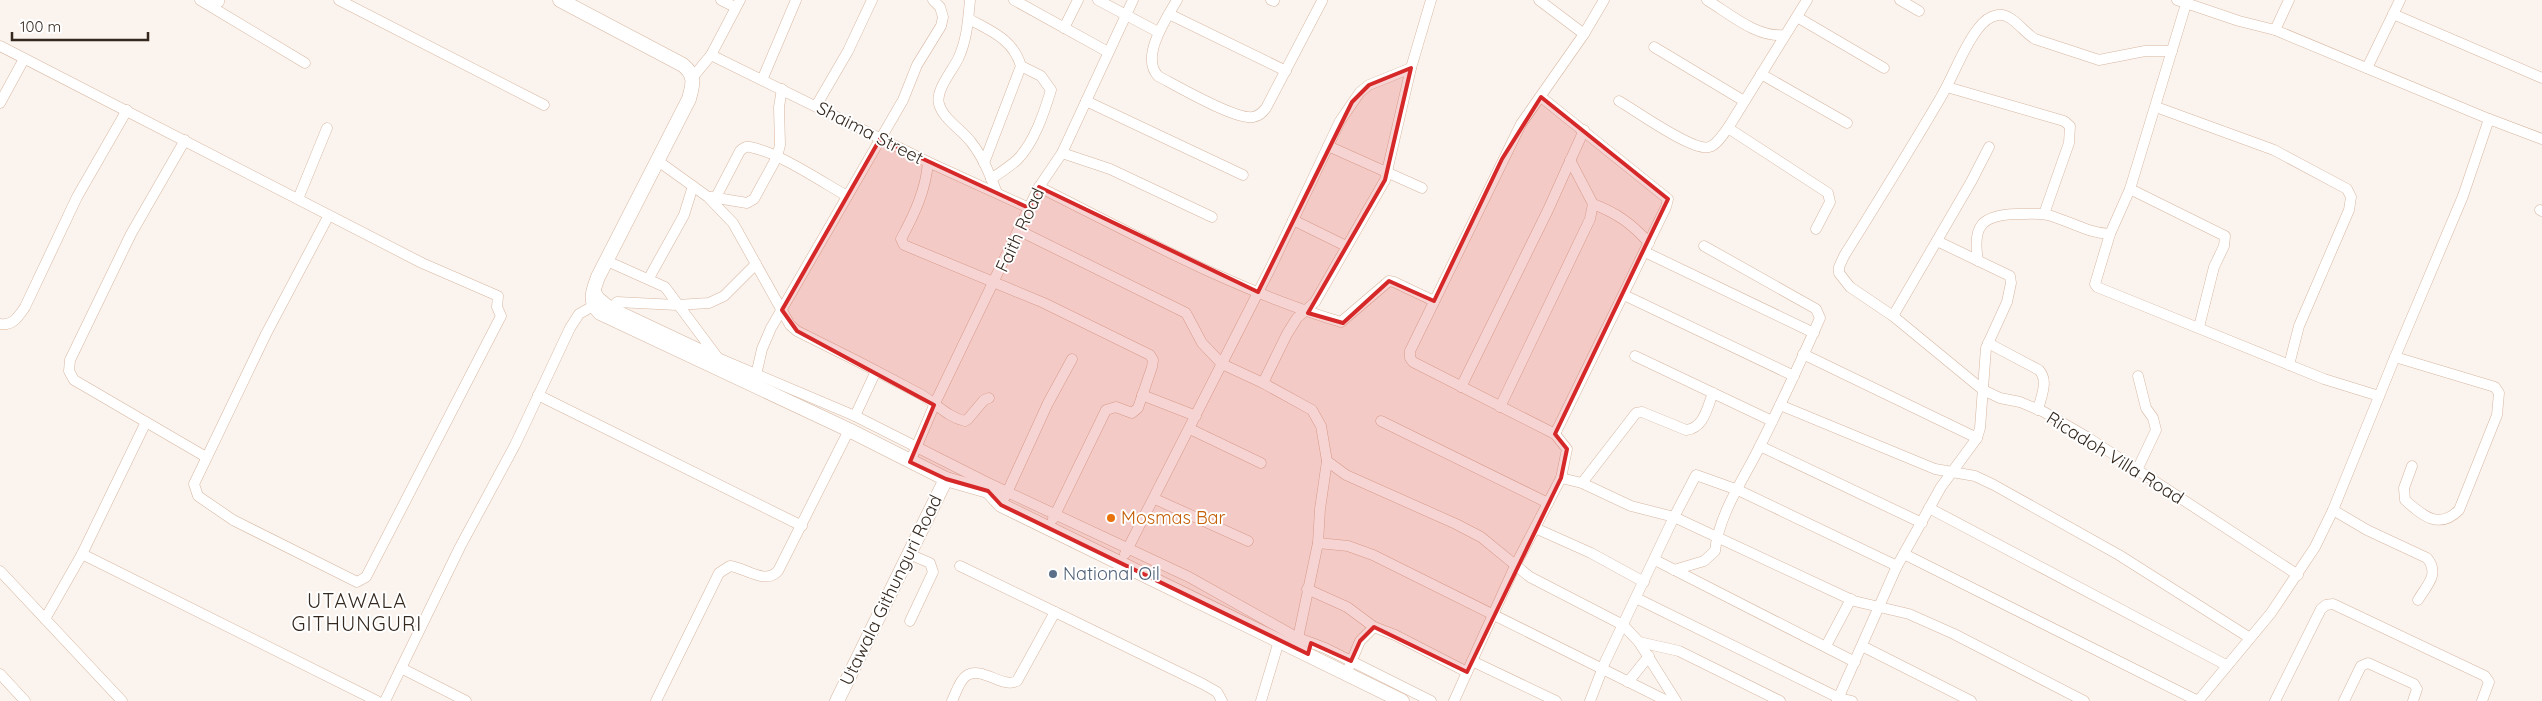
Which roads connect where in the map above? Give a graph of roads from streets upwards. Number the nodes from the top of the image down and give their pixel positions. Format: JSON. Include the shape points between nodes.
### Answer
{"nodes":[{"id":1,"x":219,"y":0,"type":"edge"},
{"id":2,"x":339,"y":0,"type":"edge"},
{"id":3,"x":560,"y":0,"type":"edge"},
{"id":4,"x":721,"y":0,"type":"edge"},
{"id":5,"x":796,"y":0,"type":"edge"},
{"id":6,"x":872,"y":0,"type":"edge"},
{"id":7,"x":934,"y":0,"type":"edge"},
{"id":8,"x":970,"y":0,"type":"edge"},
{"id":9,"x":1014,"y":0,"type":"edge"},
{"id":10,"x":1078,"y":0,"type":"edge"},
{"id":11,"x":1098,"y":0,"type":"edge"},
{"id":12,"x":1133,"y":0,"type":"edge"},
{"id":13,"x":1177,"y":0,"type":"edge"},
{"id":14,"x":1431,"y":0,"type":"edge"},
{"id":15,"x":1539,"y":0,"type":"edge"},
{"id":16,"x":1604,"y":0,"type":"edge"},
{"id":17,"x":1707,"y":0,"type":"edge"},
{"id":18,"x":1807,"y":0,"type":"edge"},
{"id":19,"x":1900,"y":0,"type":"edge"},
{"id":20,"x":2289,"y":0,"type":"edge"},
{"id":21,"x":2400,"y":0,"type":"edge"},
{"id":22,"x":201,"y":1,"type":"edge"},
{"id":23,"x":1322,"y":1,"type":"dead end"},
{"id":24,"x":2182,"y":2,"type":"edge"},
{"id":25,"x":738,"y":4,"type":"edge"},
{"id":26,"x":1919,"y":11,"type":"dead end"},
{"id":27,"x":1169,"y":14,"type":"junction"},
{"id":28,"x":2393,"y":14,"type":"junction"},
{"id":29,"x":1126,"y":15,"type":"junction"},
{"id":30,"x":1797,"y":17,"type":"junction"},
{"id":31,"x":968,"y":18,"type":"junction"},
{"id":32,"x":1064,"y":28,"type":"junction"},
{"id":33,"x":2275,"y":30,"type":"junction"},
{"id":34,"x":1158,"y":32,"type":"junction"},
{"id":35,"x":1584,"y":34,"type":"junction"},
{"id":36,"x":1785,"y":35,"type":"junction"},
{"id":37,"x":0,"y":46,"type":"edge"},
{"id":38,"x":1654,"y":47,"type":"dead end"},
{"id":39,"x":2172,"y":51,"type":"junction"},
{"id":40,"x":1108,"y":52,"type":"junction"},
{"id":41,"x":711,"y":55,"type":"junction"},
{"id":42,"x":24,"y":59,"type":"junction"},
{"id":43,"x":305,"y":63,"type":"dead end"},
{"id":44,"x":1021,"y":66,"type":"junction"},
{"id":45,"x":1412,"y":68,"type":"junction"},
{"id":46,"x":1884,"y":68,"type":"dead end"},
{"id":47,"x":2367,"y":68,"type":"junction"},
{"id":48,"x":1286,"y":71,"type":"junction"},
{"id":49,"x":1761,"y":74,"type":"junction"},
{"id":50,"x":693,"y":77,"type":"junction"},
{"id":51,"x":2542,"y":78,"type":"edge"},
{"id":52,"x":762,"y":80,"type":"junction"},
{"id":53,"x":1947,"y":87,"type":"junction"},
{"id":54,"x":782,"y":89,"type":"junction"},
{"id":55,"x":1541,"y":97,"type":"junction"},
{"id":56,"x":1086,"y":101,"type":"junction"},
{"id":57,"x":1619,"y":101,"type":"dead end"},
{"id":58,"x":1744,"y":102,"type":"junction"},
{"id":59,"x":0,"y":103,"type":"edge"},
{"id":60,"x":544,"y":105,"type":"dead end"},
{"id":61,"x":816,"y":106,"type":"junction"},
{"id":62,"x":2156,"y":107,"type":"junction"},
{"id":63,"x":127,"y":110,"type":"junction"},
{"id":64,"x":2489,"y":119,"type":"junction"},
{"id":65,"x":1847,"y":123,"type":"dead end"},
{"id":66,"x":327,"y":128,"type":"dead end"},
{"id":67,"x":1728,"y":128,"type":"junction"},
{"id":68,"x":1584,"y":130,"type":"junction"},
{"id":69,"x":880,"y":139,"type":"junction"},
{"id":70,"x":2542,"y":139,"type":"edge"},
{"id":71,"x":186,"y":140,"type":"junction"},
{"id":72,"x":1328,"y":146,"type":"junction"},
{"id":73,"x":1989,"y":148,"type":"dead end"},
{"id":74,"x":1062,"y":153,"type":"junction"},
{"id":75,"x":777,"y":157,"type":"junction"},
{"id":76,"x":1570,"y":160,"type":"junction"},
{"id":77,"x":658,"y":162,"type":"junction"},
{"id":78,"x":928,"y":162,"type":"junction"},
{"id":79,"x":984,"y":163,"type":"junction"},
{"id":80,"x":1387,"y":174,"type":"junction"},
{"id":81,"x":1243,"y":175,"type":"dead end"},
{"id":82,"x":991,"y":179,"type":"junction"},
{"id":83,"x":693,"y":186,"type":"junction"},
{"id":84,"x":1039,"y":187,"type":"junction"},
{"id":85,"x":1422,"y":188,"type":"dead end"},
{"id":86,"x":2130,"y":190,"type":"junction"},
{"id":87,"x":997,"y":193,"type":"junction"},
{"id":88,"x":847,"y":196,"type":"junction"},
{"id":89,"x":712,"y":197,"type":"junction"},
{"id":90,"x":298,"y":199,"type":"junction"},
{"id":91,"x":1593,"y":204,"type":"junction"},
{"id":92,"x":1029,"y":208,"type":"junction"},
{"id":93,"x":2044,"y":214,"type":"junction"},
{"id":94,"x":329,"y":215,"type":"junction"},
{"id":95,"x":1212,"y":217,"type":"dead end"},
{"id":96,"x":1293,"y":220,"type":"junction"},
{"id":97,"x":1816,"y":229,"type":"dead end"},
{"id":98,"x":1020,"y":231,"type":"junction"},
{"id":99,"x":2110,"y":234,"type":"junction"},
{"id":100,"x":1936,"y":240,"type":"junction"},
{"id":101,"x":1346,"y":246,"type":"junction"},
{"id":102,"x":1704,"y":246,"type":"dead end"},
{"id":103,"x":1647,"y":247,"type":"junction"},
{"id":104,"x":1978,"y":260,"type":"junction"},
{"id":105,"x":607,"y":261,"type":"junction"},
{"id":106,"x":756,"y":264,"type":"junction"},
{"id":107,"x":648,"y":278,"type":"junction"},
{"id":108,"x":995,"y":282,"type":"junction"},
{"id":109,"x":594,"y":288,"type":"junction"},
{"id":110,"x":1258,"y":292,"type":"junction"},
{"id":111,"x":1624,"y":295,"type":"junction"},
{"id":112,"x":1434,"y":301,"type":"junction"},
{"id":113,"x":677,"y":305,"type":"junction"},
{"id":114,"x":593,"y":306,"type":"junction"},
{"id":115,"x":782,"y":310,"type":"junction"},
{"id":116,"x":608,"y":311,"type":"junction"},
{"id":117,"x":1304,"y":311,"type":"junction"},
{"id":118,"x":1893,"y":316,"type":"junction"},
{"id":119,"x":0,"y":324,"type":"edge"},
{"id":120,"x":2199,"y":328,"type":"junction"},
{"id":121,"x":1814,"y":333,"type":"junction"},
{"id":122,"x":1988,"y":343,"type":"junction"},
{"id":123,"x":1804,"y":354,"type":"junction"},
{"id":124,"x":1635,"y":356,"type":"dead end"},
{"id":125,"x":2394,"y":356,"type":"junction"},
{"id":126,"x":718,"y":358,"type":"junction"},
{"id":127,"x":1072,"y":359,"type":"dead end"},
{"id":128,"x":1222,"y":364,"type":"junction"},
{"id":129,"x":2289,"y":365,"type":"junction"},
{"id":130,"x":876,"y":371,"type":"junction"},
{"id":131,"x":756,"y":375,"type":"junction"},
{"id":132,"x":1794,"y":376,"type":"junction"},
{"id":133,"x":2138,"y":376,"type":"dead end"},
{"id":134,"x":1263,"y":383,"type":"junction"},
{"id":135,"x":1460,"y":387,"type":"junction"},
{"id":136,"x":1983,"y":390,"type":"junction"},
{"id":137,"x":1713,"y":393,"type":"junction"},
{"id":138,"x":538,"y":395,"type":"junction"},
{"id":139,"x":1142,"y":395,"type":"junction"},
{"id":140,"x":2379,"y":396,"type":"junction"},
{"id":141,"x":989,"y":398,"type":"dead end"},
{"id":142,"x":934,"y":405,"type":"junction"},
{"id":143,"x":1780,"y":405,"type":"junction"},
{"id":144,"x":1500,"y":407,"type":"junction"},
{"id":145,"x":2038,"y":410,"type":"junction"},
{"id":146,"x":855,"y":416,"type":"junction"},
{"id":147,"x":1196,"y":416,"type":"junction"},
{"id":148,"x":1381,"y":421,"type":"dead end"},
{"id":149,"x":1772,"y":421,"type":"junction"},
{"id":150,"x":146,"y":422,"type":"junction"},
{"id":151,"x":1190,"y":429,"type":"junction"},
{"id":152,"x":849,"y":430,"type":"junction"},
{"id":153,"x":1555,"y":434,"type":"junction"},
{"id":154,"x":1977,"y":438,"type":"junction"},
{"id":155,"x":917,"y":446,"type":"junction"},
{"id":156,"x":1760,"y":446,"type":"junction"},
{"id":157,"x":206,"y":457,"type":"junction"},
{"id":158,"x":1327,"y":461,"type":"junction"},
{"id":159,"x":910,"y":462,"type":"junction"},
{"id":160,"x":1261,"y":463,"type":"dead end"},
{"id":161,"x":2412,"y":466,"type":"dead end"},
{"id":162,"x":2137,"y":470,"type":"junction"},
{"id":163,"x":1951,"y":472,"type":"junction"},
{"id":164,"x":1561,"y":478,"type":"junction"},
{"id":165,"x":946,"y":479,"type":"junction"},
{"id":166,"x":1582,"y":483,"type":"junction"},
{"id":167,"x":1738,"y":490,"type":"junction"},
{"id":168,"x":1008,"y":492,"type":"junction"},
{"id":169,"x":1155,"y":499,"type":"junction"},
{"id":170,"x":1548,"y":503,"type":"junction"},
{"id":171,"x":1001,"y":506,"type":"junction"},
{"id":172,"x":1929,"y":508,"type":"junction"},
{"id":173,"x":2333,"y":510,"type":"junction"},
{"id":174,"x":1674,"y":517,"type":"junction"},
{"id":175,"x":1052,"y":521,"type":"junction"},
{"id":176,"x":1922,"y":523,"type":"junction"},
{"id":177,"x":802,"y":526,"type":"junction"},
{"id":178,"x":1535,"y":528,"type":"junction"},
{"id":179,"x":1716,"y":537,"type":"junction"},
{"id":180,"x":1248,"y":541,"type":"dead end"},
{"id":181,"x":1318,"y":543,"type":"junction"},
{"id":182,"x":1126,"y":550,"type":"junction"},
{"id":183,"x":82,"y":554,"type":"junction"},
{"id":184,"x":909,"y":554,"type":"junction"},
{"id":185,"x":1904,"y":554,"type":"junction"},
{"id":186,"x":1655,"y":560,"type":"junction"},
{"id":187,"x":1120,"y":564,"type":"junction"},
{"id":188,"x":960,"y":566,"type":"dead end"},
{"id":189,"x":1515,"y":566,"type":"junction"},
{"id":190,"x":1897,"y":566,"type":"junction"},
{"id":191,"x":1674,"y":570,"type":"junction"},
{"id":192,"x":0,"y":571,"type":"edge"},
{"id":193,"x":2298,"y":576,"type":"junction"},
{"id":194,"x":1644,"y":582,"type":"junction"},
{"id":195,"x":1307,"y":589,"type":"junction"},
{"id":196,"x":1636,"y":598,"type":"junction"},
{"id":197,"x":1852,"y":600,"type":"junction"},
{"id":198,"x":2418,"y":600,"type":"dead end"},
{"id":199,"x":1878,"y":605,"type":"junction"},
{"id":200,"x":1055,"y":612,"type":"junction"},
{"id":201,"x":1493,"y":614,"type":"junction"},
{"id":202,"x":45,"y":618,"type":"junction"},
{"id":203,"x":910,"y":621,"type":"dead end"},
{"id":204,"x":1623,"y":625,"type":"junction"},
{"id":205,"x":1374,"y":627,"type":"junction"},
{"id":206,"x":1298,"y":638,"type":"junction"},
{"id":207,"x":2250,"y":638,"type":"junction"},
{"id":208,"x":1279,"y":640,"type":"junction"},
{"id":209,"x":1639,"y":642,"type":"junction"},
{"id":210,"x":1826,"y":646,"type":"junction"},
{"id":211,"x":1862,"y":646,"type":"junction"},
{"id":212,"x":1310,"y":649,"type":"junction"},
{"id":213,"x":1649,"y":656,"type":"junction"},
{"id":214,"x":1472,"y":661,"type":"junction"},
{"id":215,"x":1854,"y":662,"type":"junction"},
{"id":216,"x":2226,"y":666,"type":"junction"},
{"id":217,"x":1349,"y":667,"type":"junction"},
{"id":218,"x":401,"y":668,"type":"junction"},
{"id":219,"x":1602,"y":669,"type":"junction"},
{"id":220,"x":1467,"y":672,"type":"junction"},
{"id":221,"x":0,"y":674,"type":"edge"},
{"id":222,"x":1628,"y":682,"type":"junction"},
{"id":223,"x":1838,"y":700,"type":"edge"},
{"id":224,"x":2277,"y":700,"type":"edge"},
{"id":225,"x":25,"y":701,"type":"edge"},
{"id":226,"x":122,"y":701,"type":"edge"},
{"id":227,"x":377,"y":701,"type":"edge"},
{"id":228,"x":385,"y":701,"type":"edge"},
{"id":229,"x":466,"y":701,"type":"edge"},
{"id":230,"x":656,"y":701,"type":"edge"},
{"id":231,"x":837,"y":701,"type":"edge"},
{"id":232,"x":952,"y":701,"type":"edge"},
{"id":233,"x":1222,"y":701,"type":"edge"},
{"id":234,"x":1261,"y":701,"type":"edge"},
{"id":235,"x":1402,"y":701,"type":"edge"},
{"id":236,"x":1431,"y":701,"type":"edge"},
{"id":237,"x":1454,"y":701,"type":"edge"},
{"id":238,"x":1556,"y":701,"type":"edge"},
{"id":239,"x":1590,"y":701,"type":"edge"},
{"id":240,"x":1667,"y":701,"type":"edge"},
{"id":241,"x":1676,"y":701,"type":"edge"},
{"id":242,"x":1780,"y":701,"type":"edge"},
{"id":243,"x":1852,"y":701,"type":"edge"},
{"id":244,"x":1971,"y":701,"type":"edge"},
{"id":245,"x":2084,"y":701,"type":"edge"},
{"id":246,"x":2198,"y":701,"type":"edge"},
{"id":247,"x":2344,"y":701,"type":"edge"},
{"id":248,"x":2413,"y":701,"type":"edge"},
{"id":249,"x":2482,"y":701,"type":"edge"}],
"edges":[{"from":1,"to":22,"type":"street"},
{"from":2,"to":60,"type":"street"},
{"from":3,"to":50,"type":"street","via":[[684,65]]},
{"from":4,"to":25,"type":"street"},
{"from":5,"to":52,"type":"street"},
{"from":6,"to":61,"type":"street"},
{"from":7,"to":69,"type":"street","via":[[943,17],[941,26],[917,65],[903,100]]},
{"from":8,"to":31,"type":"street"},
{"from":9,"to":32,"type":"street"},
{"from":10,"to":32,"type":"street"},
{"from":11,"to":29,"type":"street"},
{"from":12,"to":29,"type":"street","name":"Faith Road"},
{"from":13,"to":27,"type":"street"},
{"from":14,"to":45,"type":"street"},
{"from":15,"to":35,"type":"street"},
{"from":16,"to":35,"type":"street"},
{"from":17,"to":36,"type":"street","via":[[1762,33]]},
{"from":18,"to":30,"type":"street"},
{"from":19,"to":26,"type":"street"},
{"from":20,"to":33,"type":"street"},
{"from":21,"to":28,"type":"street"},
{"from":22,"to":43,"type":"street"},
{"from":23,"to":48,"type":"street"},
{"from":24,"to":33,"type":"street","via":[[2239,22]]},
{"from":24,"to":39,"type":"street"},
{"from":25,"to":41,"type":"street"},
{"from":27,"to":34,"type":"street"},
{"from":27,"to":48,"type":"street"},
{"from":28,"to":47,"type":"street"},
{"from":28,"to":51,"type":"street"},
{"from":29,"to":34,"type":"street"},
{"from":29,"to":40,"type":"street","name":"Faith Road"},
{"from":30,"to":36,"type":"street"},
{"from":30,"to":46,"type":"street"},
{"from":31,"to":44,"type":"street","via":[[1007,40],[1017,53]]},
{"from":31,"to":79,"type":"street","via":[[968,30],[938,103]]},
{"from":32,"to":40,"type":"street"},
{"from":33,"to":47,"type":"street"},
{"from":34,"to":48,"type":"street","via":[[1150,62],[1158,76],[1242,117],[1260,114]]},
{"from":35,"to":55,"type":"street"},
{"from":36,"to":49,"type":"street"},
{"from":37,"to":42,"type":"street"},
{"from":38,"to":58,"type":"street"},
{"from":39,"to":53,"type":"street","via":[[2144,51],[2100,60],[2035,40],[2000,14],[1978,29]]},
{"from":39,"to":62,"type":"street"},
{"from":40,"to":56,"type":"street","name":"Faith Road"},
{"from":41,"to":50,"type":"street"},
{"from":41,"to":52,"type":"street","name":"Shaima Street"},
{"from":42,"to":59,"type":"street"},
{"from":42,"to":63,"type":"street"},
{"from":44,"to":79,"type":"street"},
{"from":44,"to":82,"type":"street","via":[[1041,76],[1051,90],[1023,152]]},
{"from":45,"to":72,"type":"street","via":[[1360,92]]},
{"from":45,"to":80,"type":"street"},
{"from":47,"to":64,"type":"street"},
{"from":49,"to":58,"type":"street"},
{"from":49,"to":65,"type":"street"},
{"from":50,"to":77,"type":"street","via":[[689,99]]},
{"from":52,"to":54,"type":"street","name":"Shaima Street"},
{"from":53,"to":93,"type":"street","via":[[2064,121],[2070,126],[2069,143]]},
{"from":53,"to":118,"type":"street","name":"Ricadoh Villa Road","via":[[1839,267],[1839,273],[1850,287]]},
{"from":54,"to":61,"type":"street","name":"Shaima Street"},
{"from":54,"to":75,"type":"street"},
{"from":55,"to":68,"type":"street"},
{"from":55,"to":112,"type":"street","via":[[1521,124],[1502,159]]},
{"from":56,"to":74,"type":"street","name":"Faith Road"},
{"from":56,"to":81,"type":"street"},
{"from":57,"to":67,"type":"street","via":[[1700,148],[1716,144]]},
{"from":58,"to":67,"type":"street"},
{"from":61,"to":69,"type":"street","name":"Shaima Street"},
{"from":62,"to":86,"type":"street"},
{"from":62,"to":129,"type":"street","via":[[2274,150],[2347,189],[2351,197],[2349,210],[2299,326]]},
{"from":63,"to":71,"type":"street"},
{"from":63,"to":119,"type":"street","via":[[77,198],[24,308],[17,319],[7,325]]},
{"from":64,"to":70,"type":"street"},
{"from":64,"to":125,"type":"street","via":[[2463,196]]},
{"from":66,"to":90,"type":"street"},
{"from":67,"to":97,"type":"street","via":[[1828,193],[1830,202]]},
{"from":68,"to":76,"type":"street"},
{"from":68,"to":103,"type":"street","via":[[1668,199]]},
{"from":69,"to":78,"type":"street","name":"Shaima Street"},
{"from":69,"to":88,"type":"street"},
{"from":71,"to":90,"type":"street"},
{"from":71,"to":150,"type":"street","via":[[131,234],[69,365],[74,380]]},
{"from":72,"to":80,"type":"street"},
{"from":72,"to":96,"type":"street"},
{"from":73,"to":100,"type":"street"},
{"from":74,"to":84,"type":"street","name":"Faith Road"},
{"from":74,"to":95,"type":"street","via":[[1110,169]]},
{"from":75,"to":88,"type":"street"},
{"from":75,"to":89,"type":"street","via":[[751,202]]},
{"from":75,"to":89,"type":"street","via":[[744,147]]},
{"from":76,"to":91,"type":"street"},
{"from":76,"to":135,"type":"street"},
{"from":77,"to":83,"type":"street"},
{"from":77,"to":105,"type":"street"},
{"from":78,"to":87,"type":"street","name":"Shaima Street"},
{"from":78,"to":108,"type":"street","via":[[920,198],[901,239],[904,245]]},
{"from":79,"to":82,"type":"street"},
{"from":80,"to":85,"type":"street"},
{"from":80,"to":101,"type":"street","via":[[1377,197]]},
{"from":82,"to":87,"type":"street"},
{"from":83,"to":89,"type":"street"},
{"from":83,"to":107,"type":"street","via":[[684,215]]},
{"from":84,"to":92,"type":"street","name":"Faith Road"},
{"from":84,"to":110,"type":"street"},
{"from":86,"to":99,"type":"street"},
{"from":86,"to":120,"type":"street","via":[[2225,236]]},
{"from":87,"to":92,"type":"street","name":"Shaima Street"},
{"from":88,"to":115,"type":"street"},
{"from":89,"to":106,"type":"street","via":[[733,223]]},
{"from":90,"to":94,"type":"street"},
{"from":91,"to":103,"type":"street","via":[[1631,223]]},
{"from":91,"to":144,"type":"street","via":[[1590,219]]},
{"from":92,"to":98,"type":"street","name":"Faith Road"},
{"from":93,"to":99,"type":"street"},
{"from":93,"to":104,"type":"street","via":[[1996,214],[1988,218],[1979,228],[1976,238]]},
{"from":94,"to":157,"type":"street"},
{"from":94,"to":157,"type":"street","via":[[422,263],[498,296],[497,307],[501,311],[366,576],[361,581],[353,581],[233,520],[203,500],[194,492],[194,484]]},
{"from":96,"to":101,"type":"street"},
{"from":96,"to":110,"type":"street"},
{"from":98,"to":108,"type":"street","name":"Faith Road"},
{"from":98,"to":128,"type":"street","via":[[1186,313],[1202,343]]},
{"from":99,"to":120,"type":"street","via":[[2095,278],[2097,287]]},
{"from":100,"to":104,"type":"street"},
{"from":100,"to":118,"type":"street"},
{"from":101,"to":117,"type":"street","via":[[1315,302]]},
{"from":102,"to":121,"type":"street","via":[[1816,309],[1820,318]]},
{"from":103,"to":111,"type":"street"},
{"from":103,"to":121,"type":"street"},
{"from":104,"to":122,"type":"street","via":[[2006,272],[2011,284],[2007,302]]},
{"from":105,"to":107,"type":"street"},
{"from":105,"to":109,"type":"street"},
{"from":106,"to":113,"type":"street","via":[[717,300]]},
{"from":106,"to":115,"type":"street"},
{"from":107,"to":113,"type":"street","via":[[665,287]]},
{"from":108,"to":139,"type":"street","via":[[1150,355],[1152,367]]},
{"from":108,"to":142,"type":"street","name":"Faith Road"},
{"from":109,"to":114,"type":"street"},
{"from":109,"to":116,"type":"street"},
{"from":110,"to":117,"type":"street"},
{"from":110,"to":128,"type":"street"},
{"from":111,"to":132,"type":"street"},
{"from":111,"to":153,"type":"street"},
{"from":112,"to":117,"type":"street","via":[[1389,281],[1341,322]]},
{"from":112,"to":135,"type":"street","via":[[1410,351],[1410,358]]},
{"from":113,"to":116,"type":"street","via":[[617,302]]},
{"from":113,"to":126,"type":"street"},
{"from":114,"to":116,"type":"street"},
{"from":114,"to":138,"type":"street","via":[[579,314],[570,328]]},
{"from":115,"to":130,"type":"street","via":[[797,331]]},
{"from":115,"to":131,"type":"street","via":[[762,349]]},
{"from":116,"to":126,"type":"street"},
{"from":116,"to":152,"type":"street"},
{"from":117,"to":134,"type":"street","via":[[1287,334]]},
{"from":118,"to":136,"type":"street","name":"Ricadoh Villa Road"},
{"from":120,"to":129,"type":"street"},
{"from":121,"to":123,"type":"street"},
{"from":122,"to":136,"type":"street"},
{"from":122,"to":145,"type":"street","via":[[2043,374],[2045,382]]},
{"from":123,"to":132,"type":"street"},
{"from":123,"to":154,"type":"street"},
{"from":124,"to":137,"type":"street"},
{"from":125,"to":140,"type":"street"},
{"from":125,"to":161,"type":"street","via":[[2495,387],[2499,393],[2497,415],[2459,510],[2454,515],[2441,522],[2434,521],[2405,500],[2404,488]]},
{"from":126,"to":131,"type":"street"},
{"from":127,"to":168,"type":"street","via":[[1048,403]]},
{"from":128,"to":134,"type":"street"},
{"from":128,"to":147,"type":"street"},
{"from":129,"to":140,"type":"street"},
{"from":130,"to":142,"type":"street"},
{"from":130,"to":146,"type":"street"},
{"from":131,"to":146,"type":"street"},
{"from":132,"to":143,"type":"street"},
{"from":133,"to":162,"type":"street","via":[[2146,408],[2156,430]]},
{"from":134,"to":158,"type":"street","via":[[1317,415]]},
{"from":135,"to":144,"type":"street"},
{"from":136,"to":145,"type":"street","name":"Ricadoh Villa Road"},
{"from":136,"to":154,"type":"street"},
{"from":137,"to":149,"type":"street"},
{"from":137,"to":166,"type":"street","via":[[1700,424],[1690,430],[1642,412],[1636,413]]},
{"from":138,"to":177,"type":"street"},
{"from":138,"to":218,"type":"street"},
{"from":139,"to":147,"type":"street"},
{"from":139,"to":175,"type":"street","via":[[1138,408],[1132,413],[1116,407],[1106,410]]},
{"from":140,"to":173,"type":"street"},
{"from":141,"to":142,"type":"street","via":[[966,421]]},
{"from":142,"to":155,"type":"street","name":"Faith Road"},
{"from":143,"to":149,"type":"street"},
{"from":143,"to":163,"type":"street"},
{"from":144,"to":153,"type":"street"},
{"from":145,"to":162,"type":"street","name":"Ricadoh Villa Road"},
{"from":146,"to":155,"type":"street"},
{"from":147,"to":151,"type":"street"},
{"from":148,"to":170,"type":"street"},
{"from":149,"to":156,"type":"street"},
{"from":150,"to":157,"type":"street"},
{"from":150,"to":183,"type":"street"},
{"from":151,"to":160,"type":"street"},
{"from":151,"to":169,"type":"street"},
{"from":152,"to":159,"type":"street"},
{"from":152,"to":177,"type":"street"},
{"from":153,"to":164,"type":"street","via":[[1567,449]]},
{"from":154,"to":163,"type":"street"},
{"from":155,"to":159,"type":"street","name":"Faith Road"},
{"from":155,"to":168,"type":"street"},
{"from":156,"to":167,"type":"street"},
{"from":156,"to":176,"type":"street"},
{"from":158,"to":181,"type":"street"},
{"from":158,"to":189,"type":"street","via":[[1346,474],[1481,537]]},
{"from":159,"to":165,"type":"street"},
{"from":162,"to":193,"type":"street","name":"Ricadoh Villa Road"},
{"from":163,"to":172,"type":"street"},
{"from":163,"to":207,"type":"street","via":[[1975,476],[2034,507],[2119,555]]},
{"from":164,"to":166,"type":"street"},
{"from":164,"to":170,"type":"street"},
{"from":165,"to":171,"type":"street","name":"Utawala Githunguri Road","via":[[988,491]]},
{"from":165,"to":184,"type":"street","name":"Utawala Githunguri Road"},
{"from":166,"to":174,"type":"street","via":[[1631,506]]},
{"from":167,"to":174,"type":"street","via":[[1698,474]]},
{"from":167,"to":179,"type":"street"},
{"from":167,"to":190,"type":"street"},
{"from":168,"to":171,"type":"street"},
{"from":168,"to":175,"type":"street"},
{"from":169,"to":180,"type":"street"},
{"from":169,"to":182,"type":"street"},
{"from":170,"to":178,"type":"street"},
{"from":171,"to":175,"type":"street","name":"Utawala Githunguri Road"},
{"from":172,"to":176,"type":"street"},
{"from":172,"to":216,"type":"street"},
{"from":173,"to":193,"type":"street"},
{"from":173,"to":198,"type":"street","via":[[2427,558],[2434,574]]},
{"from":174,"to":179,"type":"street"},
{"from":174,"to":186,"type":"street"},
{"from":175,"to":182,"type":"street"},
{"from":175,"to":187,"type":"street","name":"Utawala Githunguri Road"},
{"from":176,"to":185,"type":"street"},
{"from":177,"to":230,"type":"street","via":[[778,571],[771,577],[730,566],[719,572]]},
{"from":178,"to":189,"type":"street"},
{"from":178,"to":194,"type":"street","via":[[1591,552]]},
{"from":179,"to":191,"type":"street","via":[[1715,551],[1710,557]]},
{"from":179,"to":197,"type":"street"},
{"from":181,"to":195,"type":"street"},
{"from":181,"to":201,"type":"street","via":[[1348,546],[1373,555]]},
{"from":182,"to":187,"type":"street"},
{"from":182,"to":206,"type":"street","via":[[1189,578]]},
{"from":183,"to":202,"type":"street"},
{"from":183,"to":227,"type":"street"},
{"from":184,"to":203,"type":"street","via":[[930,564],[933,572]]},
{"from":184,"to":231,"type":"street","name":"Utawala Githunguri Road"},
{"from":185,"to":190,"type":"street"},
{"from":185,"to":246,"type":"street"},
{"from":186,"to":191,"type":"street"},
{"from":186,"to":194,"type":"street"},
{"from":187,"to":208,"type":"street","name":"Utawala Githunguri Road"},
{"from":188,"to":200,"type":"street"},
{"from":189,"to":201,"type":"street"},
{"from":189,"to":204,"type":"street","via":[[1542,584]]},
{"from":190,"to":199,"type":"street"},
{"from":191,"to":210,"type":"street"},
{"from":192,"to":202,"type":"street"},
{"from":193,"to":207,"type":"street"},
{"from":194,"to":196,"type":"street"},
{"from":195,"to":205,"type":"street","via":[[1353,611]]},
{"from":195,"to":206,"type":"street"},
{"from":196,"to":204,"type":"street"},
{"from":196,"to":223,"type":"street"},
{"from":197,"to":199,"type":"street"},
{"from":197,"to":210,"type":"street"},
{"from":199,"to":211,"type":"street"},
{"from":199,"to":245,"type":"street","via":[[1909,614],[1954,634]]},
{"from":200,"to":232,"type":"street","via":[[1017,681],[1008,683],[975,673],[966,676]]},
{"from":200,"to":233,"type":"street","via":[[1203,684],[1217,692]]},
{"from":201,"to":214,"type":"street"},
{"from":201,"to":219,"type":"street"},
{"from":202,"to":226,"type":"street"},
{"from":204,"to":209,"type":"street"},
{"from":204,"to":219,"type":"street"},
{"from":205,"to":217,"type":"street","via":[[1360,642]]},
{"from":205,"to":220,"type":"street"},
{"from":206,"to":212,"type":"street"},
{"from":207,"to":216,"type":"street"},
{"from":208,"to":212,"type":"street","name":"Utawala Githunguri Road"},
{"from":208,"to":234,"type":"street"},
{"from":209,"to":213,"type":"street"},
{"from":209,"to":242,"type":"street","via":[[1679,652]]},
{"from":210,"to":215,"type":"street"},
{"from":211,"to":215,"type":"street"},
{"from":211,"to":244,"type":"street"},
{"from":212,"to":217,"type":"street","name":"Utawala Githunguri Road"},
{"from":213,"to":222,"type":"street"},
{"from":213,"to":241,"type":"street"},
{"from":214,"to":220,"type":"street"},
{"from":214,"to":238,"type":"street"},
{"from":215,"to":223,"type":"street"},
{"from":216,"to":246,"type":"street"},
{"from":217,"to":235,"type":"street","name":"Utawala Githunguri Road"},
{"from":217,"to":236,"type":"street"},
{"from":218,"to":228,"type":"street"},
{"from":218,"to":229,"type":"street"},
{"from":219,"to":222,"type":"street"},
{"from":219,"to":239,"type":"street"},
{"from":220,"to":237,"type":"street"},
{"from":221,"to":225,"type":"street"},
{"from":222,"to":240,"type":"street"},
{"from":223,"to":243,"type":"street"},
{"from":224,"to":249,"type":"street","via":[[2321,609],[2333,604],[2485,676],[2489,682]]},
{"from":247,"to":248,"type":"street","via":[[2361,666],[2368,662],[2414,684],[2417,689]]}]}
